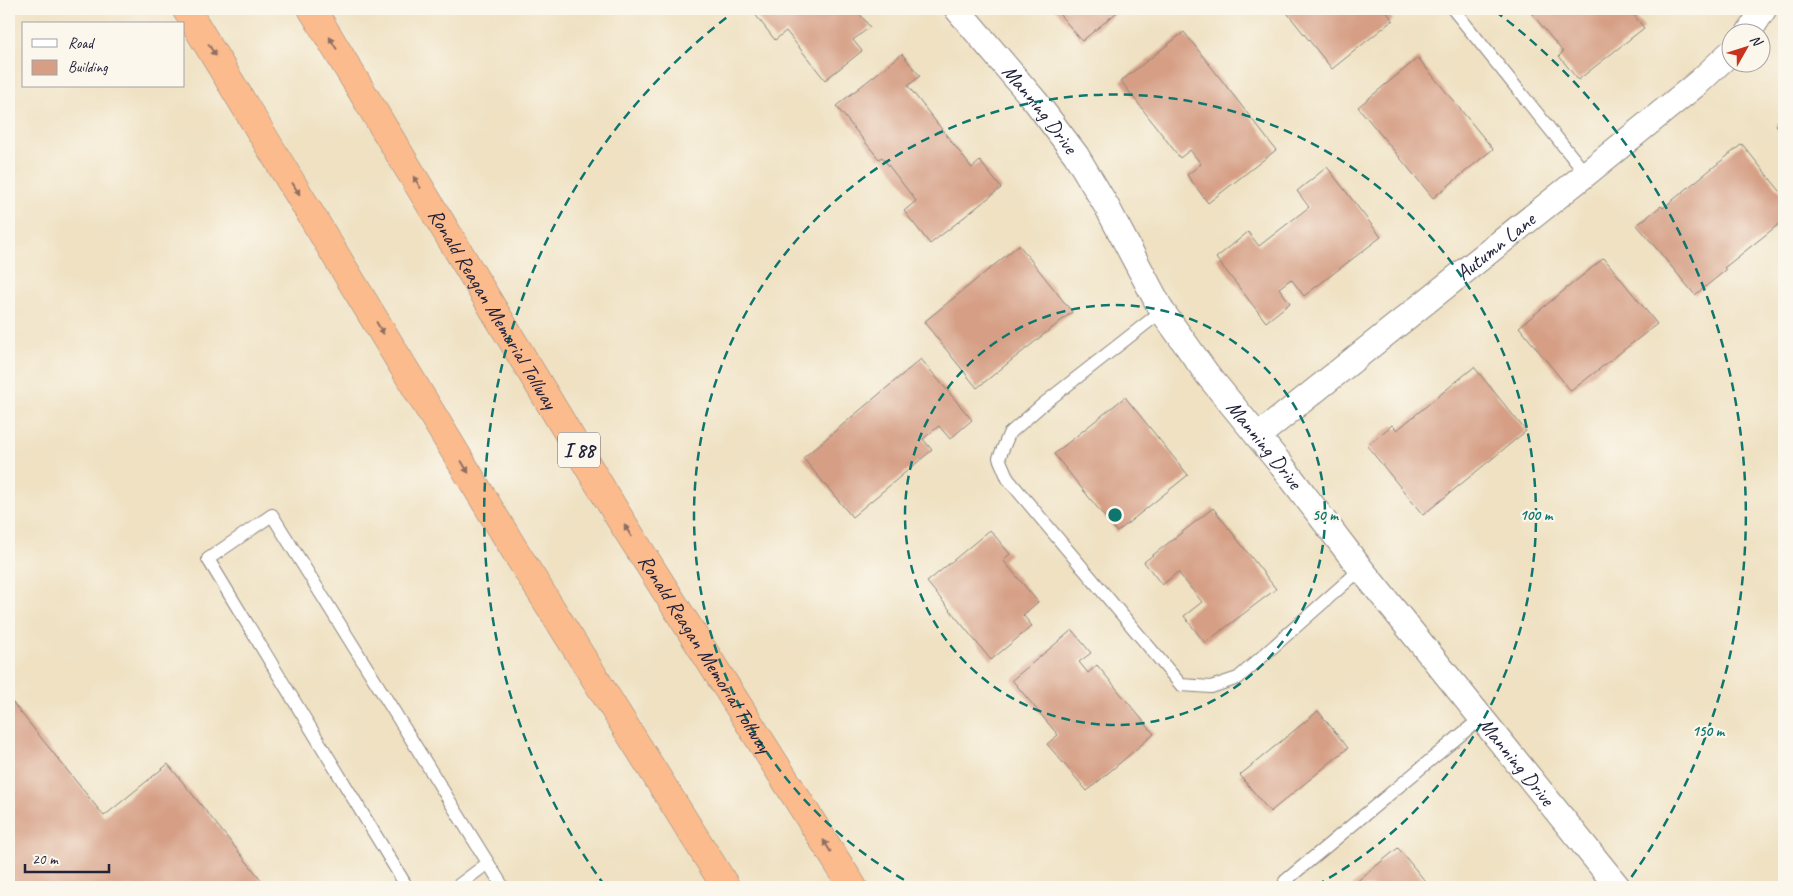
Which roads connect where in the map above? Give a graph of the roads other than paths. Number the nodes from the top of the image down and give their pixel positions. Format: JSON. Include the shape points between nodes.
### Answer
{"nodes":[{"id":1,"x":186,"y":9,"type":"edge"},
{"id":2,"x":312,"y":9,"type":"edge"},
{"id":3,"x":957,"y":9,"type":"edge"},
{"id":4,"x":1453,"y":9,"type":"edge"},
{"id":5,"x":1764,"y":9,"type":"edge"},
{"id":6,"x":1756,"y":22,"type":"edge"},
{"id":7,"x":1720,"y":62,"type":"edge"},
{"id":8,"x":1586,"y":174,"type":"junction"},
{"id":9,"x":1162,"y":311,"type":"junction"},
{"id":10,"x":1258,"y":436,"type":"junction"},
{"id":11,"x":1362,"y":569,"type":"junction"},
{"id":12,"x":1481,"y":718,"type":"junction"},
{"id":13,"x":488,"y":863,"type":"junction"},
{"id":14,"x":407,"y":887,"type":"edge"},
{"id":15,"x":456,"y":887,"type":"edge"},
{"id":16,"x":503,"y":887,"type":"edge"},
{"id":17,"x":726,"y":887,"type":"edge"},
{"id":18,"x":853,"y":887,"type":"edge"},
{"id":19,"x":1285,"y":887,"type":"edge"},
{"id":20,"x":1618,"y":887,"type":"edge"}],
"edges":[{"from":1,"to":17,"type":"highway","one_way":true,"via":[[517,554]]},
{"from":18,"to":2,"type":"highway","name":"Ronald Reagan Memorial Tollway","number":"I 88","one_way":true,"via":[[620,519]]},
{"from":3,"to":9,"type":"street","name":"Manning Drive","via":[[1076,155]]},
{"from":4,"to":8,"type":"lane"},
{"from":5,"to":6,"type":"street"},
{"from":7,"to":8,"type":"street","name":"Autumn Lane"},
{"from":8,"to":10,"type":"street","name":"Autumn Lane"},
{"from":9,"to":10,"type":"street","name":"Manning Drive","via":[[1207,374]]},
{"from":9,"to":11,"type":"lane","via":[[1009,434],[999,458],[1008,479],[1180,685],[1211,687],[1238,678]]},
{"from":10,"to":11,"type":"street","name":"Manning Drive"},
{"from":11,"to":12,"type":"street","name":"Manning Drive"},
{"from":12,"to":19,"type":"lane","via":[[1285,881]]},
{"from":12,"to":20,"type":"street","name":"Manning Drive"},
{"from":13,"to":14,"type":"lane","via":[[272,515],[208,559]]},
{"from":13,"to":15,"type":"lane"},
{"from":13,"to":16,"type":"lane"}]}
